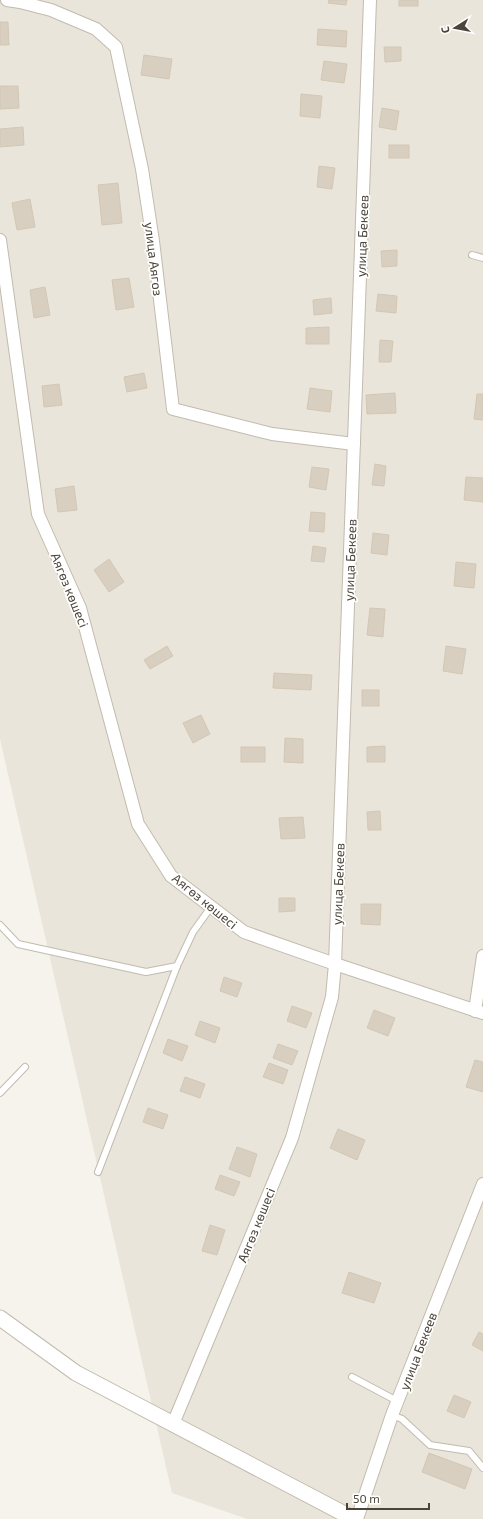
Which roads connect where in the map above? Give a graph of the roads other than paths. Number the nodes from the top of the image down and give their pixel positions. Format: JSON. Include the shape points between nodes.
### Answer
{"nodes":[{"id":1,"x":7,"y":0,"type":"edge"},
{"id":2,"x":370,"y":0,"type":"edge"},
{"id":3,"x":0,"y":240,"type":"edge"},
{"id":4,"x":472,"y":255,"type":"dead end"},
{"id":5,"x":483,"y":258,"type":"edge"},
{"id":6,"x":354,"y":444,"type":"junction"},
{"id":7,"x":211,"y":907,"type":"junction"},
{"id":8,"x":0,"y":925,"type":"edge"},
{"id":9,"x":483,"y":956,"type":"edge"},
{"id":10,"x":335,"y":964,"type":"junction"},
{"id":11,"x":177,"y":966,"type":"junction"},
{"id":12,"x":479,"y":1012,"type":"edge"},
{"id":13,"x":25,"y":1067,"type":"dead end"},
{"id":14,"x":0,"y":1093,"type":"edge"},
{"id":15,"x":98,"y":1172,"type":"dead end"},
{"id":16,"x":483,"y":1184,"type":"edge"},
{"id":17,"x":0,"y":1318,"type":"edge"},
{"id":18,"x":352,"y":1377,"type":"dead end"},
{"id":19,"x":399,"y":1402,"type":"junction"},
{"id":20,"x":392,"y":1415,"type":"junction"},
{"id":21,"x":173,"y":1424,"type":"junction"},
{"id":22,"x":483,"y":1468,"type":"edge"},
{"id":23,"x":356,"y":1519,"type":"edge"}],
"edges":[{"from":1,"to":6,"type":"street","name":"улица Аягоз","via":[[51,10],[96,29],[116,47],[142,169],[173,409],[272,434]]},
{"from":2,"to":6,"type":"street","name":"улица Бекеев"},
{"from":3,"to":7,"type":"street","name":"Аягөз көшесі","via":[[38,514],[80,608],[138,824],[171,876]]},
{"from":4,"to":5,"type":"lane"},
{"from":6,"to":10,"type":"street","name":"улица Бекеев"},
{"from":7,"to":10,"type":"street","name":"Аягөз көшесі","via":[[244,932]]},
{"from":7,"to":11,"type":"lane","via":[[193,932]]},
{"from":8,"to":11,"type":"lane","via":[[18,944],[146,972]]},
{"from":9,"to":12,"type":"street"},
{"from":10,"to":12,"type":"street"},
{"from":10,"to":21,"type":"street","name":"Аягөз көшесі","via":[[332,997],[292,1138]]},
{"from":11,"to":15,"type":"lane"},
{"from":13,"to":14,"type":"lane"},
{"from":16,"to":19,"type":"street","name":"улица Бекеев"},
{"from":17,"to":21,"type":"street","via":[[76,1373]]},
{"from":18,"to":19,"type":"lane"},
{"from":19,"to":20,"type":"street","name":"улица Бекеев"},
{"from":20,"to":22,"type":"lane","via":[[402,1419],[430,1445],[469,1451]]},
{"from":20,"to":23,"type":"street","name":"улица Бекеев"},
{"from":21,"to":23,"type":"street"}]}
